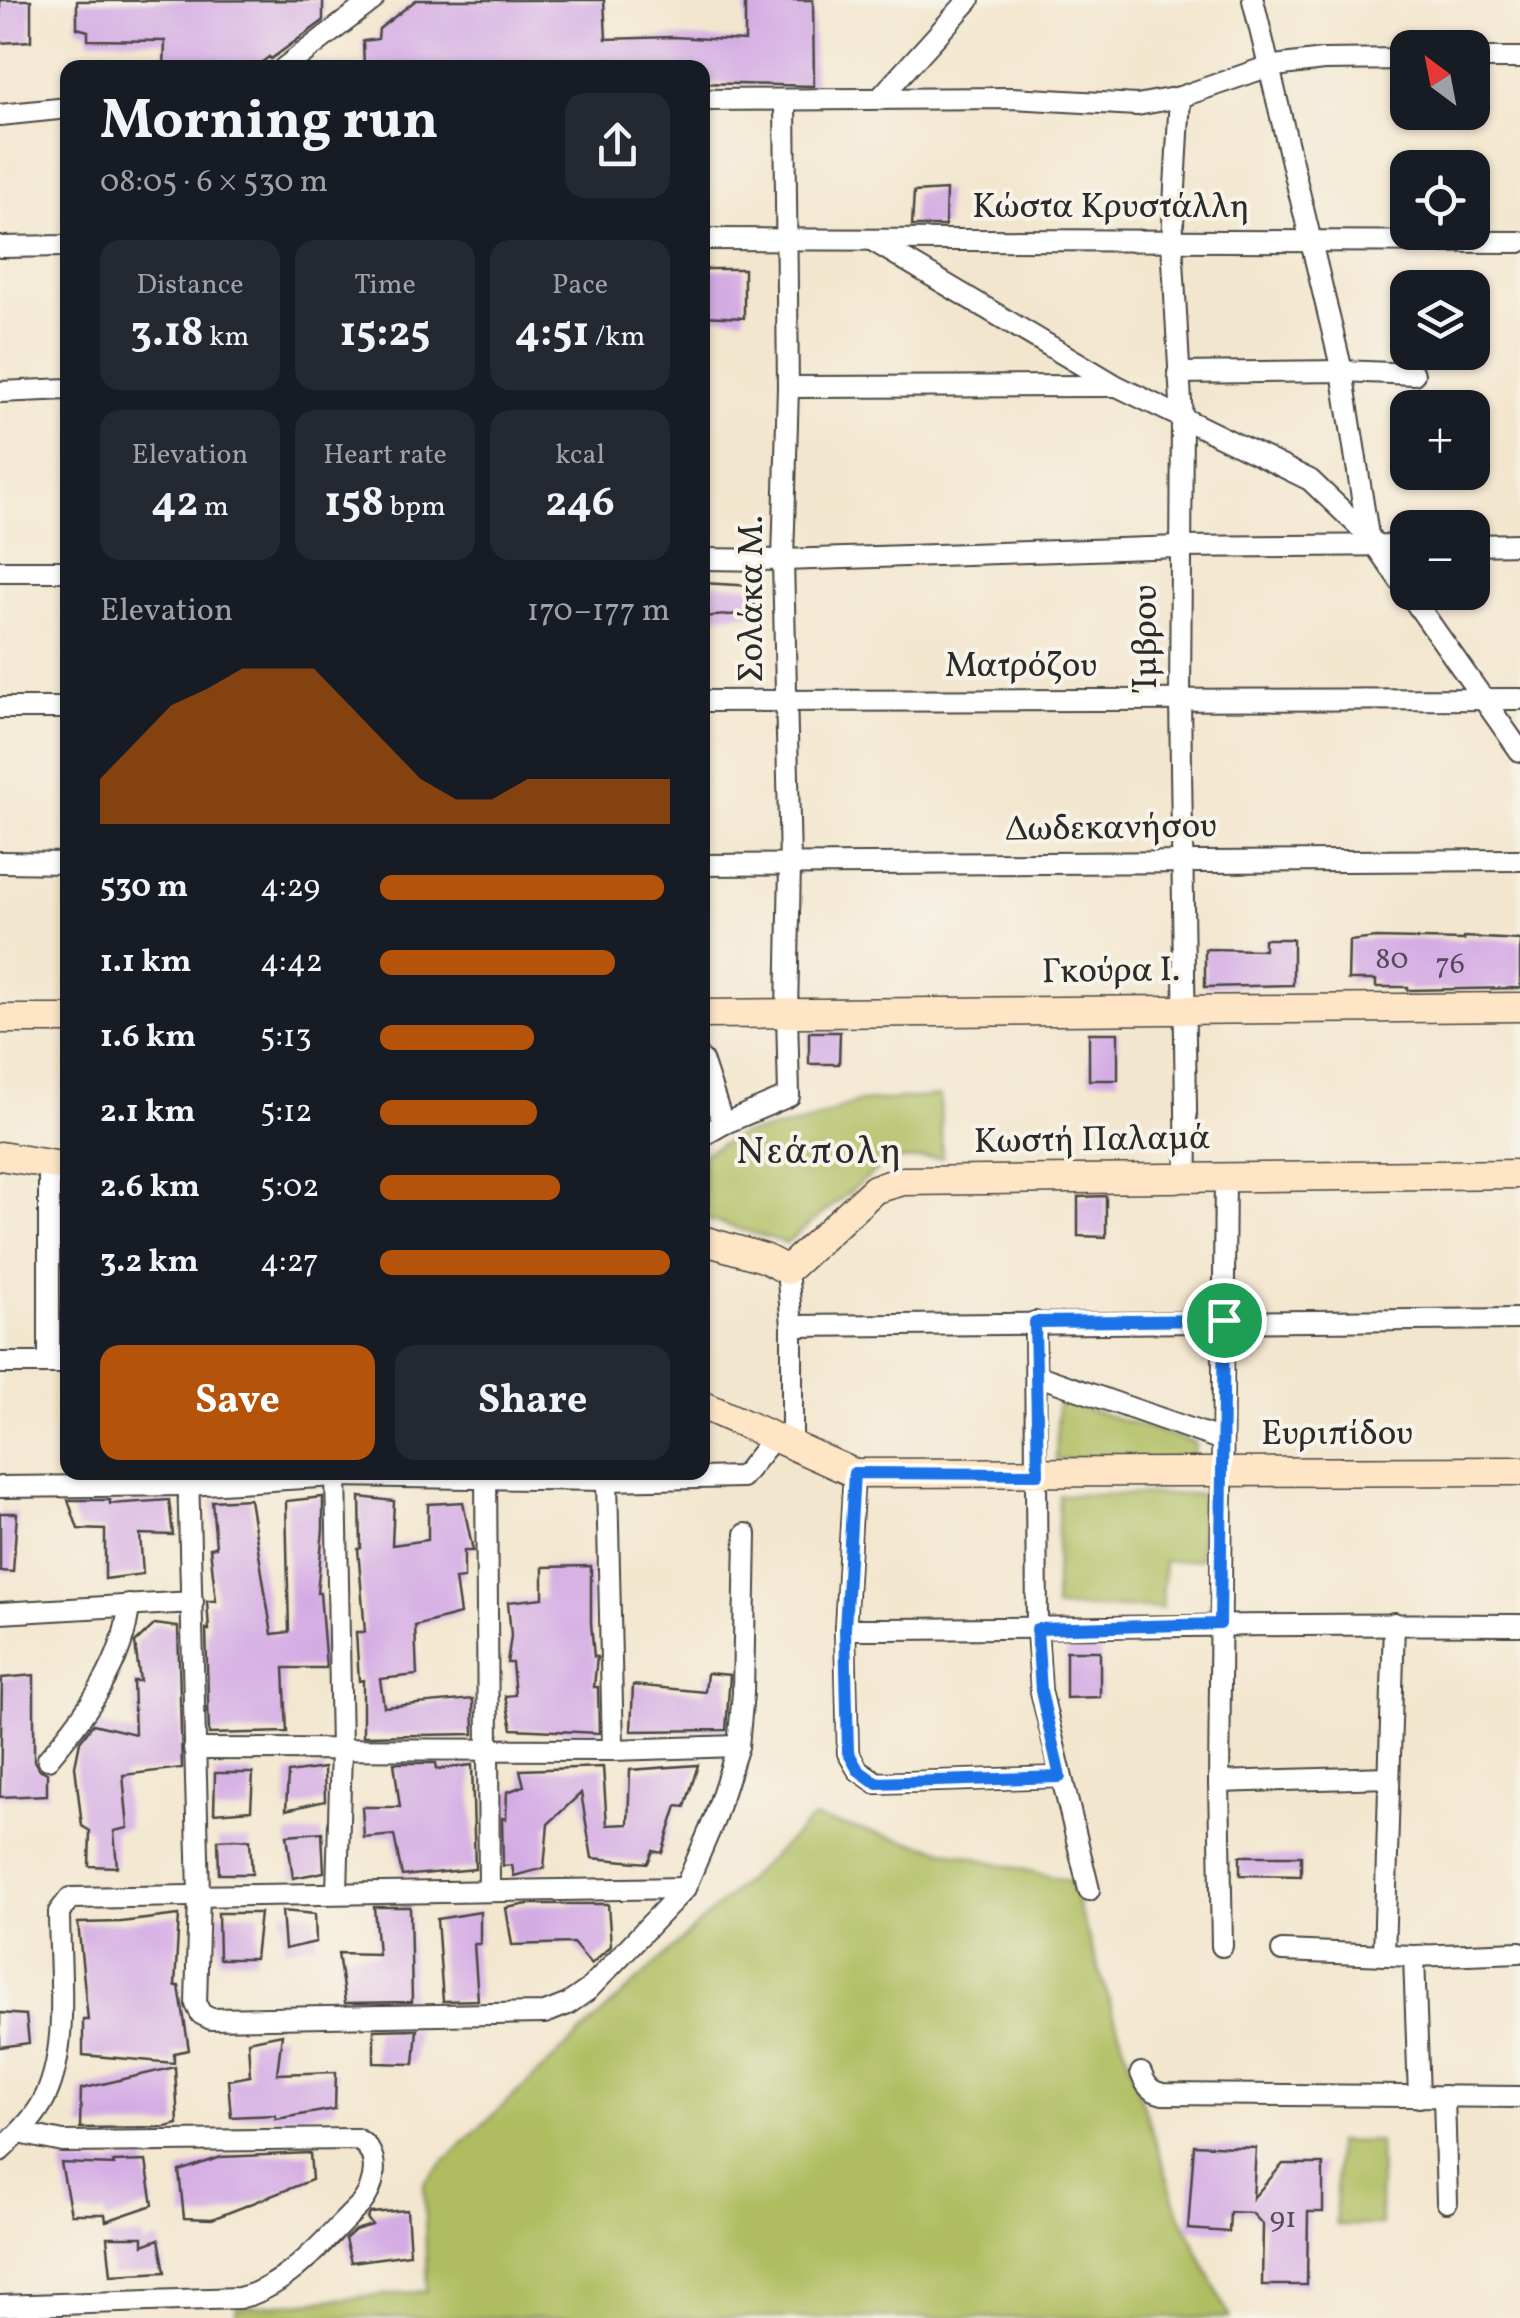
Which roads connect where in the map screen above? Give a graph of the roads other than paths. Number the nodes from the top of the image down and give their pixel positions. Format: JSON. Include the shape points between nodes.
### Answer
{"nodes":[{"id":1,"x":373,"y":0,"type":"edge"},
{"id":2,"x":969,"y":0,"type":"edge"},
{"id":3,"x":1254,"y":0,"type":"edge"},
{"id":4,"x":1490,"y":58,"type":"edge"},
{"id":5,"x":1520,"y":58,"type":"edge"},
{"id":6,"x":1390,"y":59,"type":"edge"},
{"id":7,"x":294,"y":60,"type":"edge"},
{"id":8,"x":1268,"y":67,"type":"junction"},
{"id":9,"x":1180,"y":97,"type":"junction"},
{"id":10,"x":882,"y":98,"type":"junction"},
{"id":11,"x":710,"y":100,"type":"edge"},
{"id":12,"x":785,"y":102,"type":"junction"},
{"id":13,"x":60,"y":109,"type":"edge"},
{"id":14,"x":0,"y":116,"type":"edge"},
{"id":15,"x":710,"y":239,"type":"edge"},
{"id":16,"x":788,"y":239,"type":"junction"},
{"id":17,"x":1310,"y":239,"type":"junction"},
{"id":18,"x":872,"y":240,"type":"junction"},
{"id":19,"x":1172,"y":242,"type":"junction"},
{"id":20,"x":1520,"y":242,"type":"edge"},
{"id":21,"x":60,"y":246,"type":"edge"},
{"id":22,"x":0,"y":247,"type":"edge"},
{"id":23,"x":1342,"y":371,"type":"junction"},
{"id":24,"x":1178,"y":373,"type":"junction"},
{"id":25,"x":1414,"y":374,"type":"dead end"},
{"id":26,"x":1117,"y":386,"type":"junction"},
{"id":27,"x":788,"y":387,"type":"junction"},
{"id":28,"x":60,"y":389,"type":"edge"},
{"id":29,"x":0,"y":392,"type":"edge"},
{"id":30,"x":1182,"y":420,"type":"junction"},
{"id":31,"x":1372,"y":540,"type":"junction"},
{"id":32,"x":1390,"y":543,"type":"edge"},
{"id":33,"x":1520,"y":544,"type":"edge"},
{"id":34,"x":1490,"y":545,"type":"edge"},
{"id":35,"x":1180,"y":547,"type":"junction"},
{"id":36,"x":710,"y":559,"type":"edge"},
{"id":37,"x":783,"y":560,"type":"junction"},
{"id":38,"x":1390,"y":566,"type":"edge"},
{"id":39,"x":60,"y":571,"type":"edge"},
{"id":40,"x":0,"y":572,"type":"edge"},
{"id":41,"x":1420,"y":610,"type":"edge"},
{"id":42,"x":1180,"y":698,"type":"junction"},
{"id":43,"x":1481,"y":699,"type":"junction"},
{"id":44,"x":1520,"y":699,"type":"edge"},
{"id":45,"x":710,"y":701,"type":"edge"},
{"id":46,"x":786,"y":701,"type":"junction"},
{"id":47,"x":0,"y":708,"type":"edge"},
{"id":48,"x":60,"y":708,"type":"edge"},
{"id":49,"x":1520,"y":752,"type":"edge"},
{"id":50,"x":1181,"y":860,"type":"junction"},
{"id":51,"x":1520,"y":860,"type":"edge"},
{"id":52,"x":0,"y":862,"type":"edge"},
{"id":53,"x":60,"y":863,"type":"edge"},
{"id":54,"x":710,"y":865,"type":"edge"},
{"id":55,"x":790,"y":865,"type":"junction"},
{"id":56,"x":1520,"y":1007,"type":"edge"},
{"id":57,"x":1185,"y":1009,"type":"junction"},
{"id":58,"x":710,"y":1014,"type":"edge"},
{"id":59,"x":787,"y":1014,"type":"junction"},
{"id":60,"x":60,"y":1018,"type":"edge"},
{"id":61,"x":0,"y":1019,"type":"edge"},
{"id":62,"x":710,"y":1084,"type":"edge"},
{"id":63,"x":723,"y":1124,"type":"junction"},
{"id":64,"x":710,"y":1131,"type":"edge"},
{"id":65,"x":0,"y":1156,"type":"edge"},
{"id":66,"x":58,"y":1165,"type":"edge"},
{"id":67,"x":1520,"y":1174,"type":"edge"},
{"id":68,"x":1225,"y":1177,"type":"junction"},
{"id":69,"x":1186,"y":1178,"type":"junction"},
{"id":70,"x":710,"y":1242,"type":"edge"},
{"id":71,"x":787,"y":1270,"type":"junction"},
{"id":72,"x":1520,"y":1318,"type":"edge"},
{"id":73,"x":1224,"y":1320,"type":"junction"},
{"id":74,"x":1035,"y":1322,"type":"junction"},
{"id":75,"x":792,"y":1326,"type":"junction"},
{"id":76,"x":0,"y":1363,"type":"edge"},
{"id":77,"x":58,"y":1363,"type":"edge"},
{"id":78,"x":1036,"y":1375,"type":"junction"},
{"id":79,"x":710,"y":1408,"type":"edge"},
{"id":80,"x":783,"y":1440,"type":"junction"},
{"id":81,"x":1222,"y":1440,"type":"junction"},
{"id":82,"x":1520,"y":1472,"type":"edge"},
{"id":83,"x":854,"y":1473,"type":"junction"},
{"id":84,"x":1222,"y":1473,"type":"junction"},
{"id":85,"x":1038,"y":1474,"type":"junction"},
{"id":86,"x":710,"y":1478,"type":"edge"},
{"id":87,"x":146,"y":1480,"type":"edge"},
{"id":88,"x":188,"y":1480,"type":"edge"},
{"id":89,"x":336,"y":1480,"type":"edge"},
{"id":90,"x":486,"y":1480,"type":"edge"},
{"id":91,"x":606,"y":1480,"type":"edge"},
{"id":92,"x":0,"y":1487,"type":"edge"},
{"id":93,"x":746,"y":1534,"type":"dead end"},
{"id":94,"x":194,"y":1602,"type":"junction"},
{"id":95,"x":130,"y":1605,"type":"junction"},
{"id":96,"x":0,"y":1613,"type":"edge"},
{"id":97,"x":1220,"y":1624,"type":"junction"},
{"id":98,"x":1394,"y":1624,"type":"junction"},
{"id":99,"x":1520,"y":1626,"type":"edge"},
{"id":100,"x":845,"y":1629,"type":"junction"},
{"id":101,"x":1037,"y":1629,"type":"junction"},
{"id":102,"x":738,"y":1746,"type":"junction"},
{"id":103,"x":341,"y":1749,"type":"junction"},
{"id":104,"x":490,"y":1749,"type":"junction"},
{"id":105,"x":194,"y":1750,"type":"junction"},
{"id":106,"x":613,"y":1750,"type":"junction"},
{"id":107,"x":48,"y":1759,"type":"dead end"},
{"id":108,"x":1060,"y":1777,"type":"junction"},
{"id":109,"x":1389,"y":1777,"type":"junction"},
{"id":110,"x":1219,"y":1782,"type":"junction"},
{"id":111,"x":685,"y":1888,"type":"junction"},
{"id":112,"x":490,"y":1889,"type":"junction"},
{"id":113,"x":1089,"y":1890,"type":"dead end"},
{"id":114,"x":337,"y":1892,"type":"junction"},
{"id":115,"x":198,"y":1894,"type":"junction"},
{"id":116,"x":1222,"y":1946,"type":"dead end"},
{"id":117,"x":1282,"y":1950,"type":"dead end"},
{"id":118,"x":1520,"y":1952,"type":"edge"},
{"id":119,"x":1384,"y":1955,"type":"junction"},
{"id":120,"x":1414,"y":1956,"type":"junction"},
{"id":121,"x":1141,"y":2073,"type":"dead end"},
{"id":122,"x":1418,"y":2096,"type":"junction"},
{"id":123,"x":1444,"y":2096,"type":"junction"},
{"id":124,"x":1520,"y":2098,"type":"edge"},
{"id":125,"x":19,"y":2134,"type":"junction"},
{"id":126,"x":0,"y":2152,"type":"edge"},
{"id":127,"x":1448,"y":2202,"type":"dead end"},
{"id":128,"x":0,"y":2306,"type":"edge"}],
"edges":[{"from":1,"to":7,"type":"street"},
{"from":2,"to":10,"type":"street"},
{"from":3,"to":8,"type":"street"},
{"from":4,"to":5,"type":"street"},
{"from":6,"to":8,"type":"street"},
{"from":8,"to":9,"type":"street"},
{"from":8,"to":17,"type":"street"},
{"from":9,"to":10,"type":"street","via":[[1136,105]]},
{"from":9,"to":19,"type":"street","name":"Ίμβρου"},
{"from":10,"to":12,"type":"street"},
{"from":11,"to":12,"type":"street"},
{"from":12,"to":16,"type":"street","name":"Σολάκα Μ."},
{"from":13,"to":14,"type":"street"},
{"from":15,"to":16,"type":"street","name":"Κώστα Κρυστάλλη"},
{"from":16,"to":18,"type":"street","name":"Κώστα Κρυστάλλη"},
{"from":16,"to":27,"type":"street","name":"Σολάκα Μ."},
{"from":17,"to":19,"type":"street","name":"Κώστα Κρυστάλλη"},
{"from":17,"to":20,"type":"street","name":"Κώστα Κρυστάλλη"},
{"from":17,"to":23,"type":"street"},
{"from":18,"to":19,"type":"street","name":"Κώστα Κρυστάλλη"},
{"from":18,"to":26,"type":"street"},
{"from":19,"to":24,"type":"street","name":"Ίμβρου"},
{"from":21,"to":22,"type":"street"},
{"from":23,"to":24,"type":"street"},
{"from":23,"to":25,"type":"street"},
{"from":23,"to":31,"type":"street"},
{"from":24,"to":30,"type":"street","name":"Ίμβρου"},
{"from":26,"to":27,"type":"street"},
{"from":26,"to":30,"type":"street"},
{"from":27,"to":37,"type":"street","name":"Σολάκα Μ."},
{"from":28,"to":29,"type":"street"},
{"from":30,"to":31,"type":"street","via":[[1310,480]]},
{"from":30,"to":35,"type":"street","name":"Ίμβρου"},
{"from":31,"to":32,"type":"street"},
{"from":31,"to":35,"type":"street"},
{"from":31,"to":38,"type":"street"},
{"from":33,"to":34,"type":"street"},
{"from":35,"to":37,"type":"street"},
{"from":35,"to":42,"type":"street","name":"Ίμβρου"},
{"from":36,"to":37,"type":"street"},
{"from":37,"to":46,"type":"street","name":"Σολάκα Μ."},
{"from":39,"to":40,"type":"street"},
{"from":41,"to":43,"type":"street"},
{"from":42,"to":43,"type":"street","name":"Ματρόζου"},
{"from":42,"to":46,"type":"street","name":"Ματρόζου"},
{"from":42,"to":50,"type":"street","name":"Ίμβρου"},
{"from":43,"to":44,"type":"street","name":"Ματρόζου"},
{"from":43,"to":49,"type":"street"},
{"from":45,"to":46,"type":"street","name":"Ματρόζου"},
{"from":46,"to":55,"type":"street","name":"Σολάκα Μ."},
{"from":47,"to":48,"type":"street"},
{"from":50,"to":51,"type":"street","name":"Δωδεκανήσου"},
{"from":50,"to":55,"type":"street","name":"Δωδεκανήσου"},
{"from":50,"to":57,"type":"street","name":"Ίμβρου"},
{"from":52,"to":53,"type":"street"},
{"from":54,"to":55,"type":"street","name":"Δωδεκανήσου"},
{"from":55,"to":59,"type":"street","name":"Σολάκα Μ."},
{"from":56,"to":57,"type":"street","name":"Γκούρα Ι."},
{"from":57,"to":59,"type":"street","name":"Γκούρα Ι."},
{"from":57,"to":69,"type":"street","name":"Ίμβρου"},
{"from":58,"to":59,"type":"street","name":"Γκούρα Ι."},
{"from":59,"to":63,"type":"street","name":"Σολάκα Μ.","via":[[790,1096]]},
{"from":60,"to":61,"type":"street"},
{"from":62,"to":63,"type":"street"},
{"from":63,"to":64,"type":"street"},
{"from":65,"to":66,"type":"street"},
{"from":66,"to":77,"type":"street"},
{"from":67,"to":68,"type":"street","name":"Κωστή Παλαμά"},
{"from":68,"to":69,"type":"street","name":"Κωστή Παλαμά"},
{"from":68,"to":73,"type":"street"},
{"from":69,"to":71,"type":"street","name":"Κωστή Παλαμά","via":[[903,1181],[876,1189]]},
{"from":70,"to":71,"type":"street"},
{"from":71,"to":75,"type":"street"},
{"from":72,"to":73,"type":"street"},
{"from":73,"to":74,"type":"street"},
{"from":73,"to":81,"type":"street"},
{"from":74,"to":75,"type":"street"},
{"from":74,"to":78,"type":"street"},
{"from":75,"to":80,"type":"street"},
{"from":76,"to":77,"type":"street"},
{"from":78,"to":81,"type":"street"},
{"from":78,"to":85,"type":"street"},
{"from":79,"to":80,"type":"street"},
{"from":80,"to":83,"type":"street"},
{"from":80,"to":86,"type":"street","via":[[742,1477]]},
{"from":81,"to":84,"type":"street"},
{"from":82,"to":84,"type":"street","name":"Ευριπίδου"},
{"from":83,"to":85,"type":"street","name":"Ευριπίδου"},
{"from":83,"to":100,"type":"street"},
{"from":84,"to":85,"type":"street","name":"Ευριπίδου"},
{"from":84,"to":97,"type":"street"},
{"from":85,"to":101,"type":"street"},
{"from":87,"to":92,"type":"street"},
{"from":88,"to":94,"type":"street"},
{"from":89,"to":103,"type":"street"},
{"from":90,"to":104,"type":"street"},
{"from":91,"to":106,"type":"street"},
{"from":93,"to":102,"type":"street"},
{"from":94,"to":95,"type":"street"},
{"from":94,"to":105,"type":"street"},
{"from":95,"to":96,"type":"street"},
{"from":95,"to":107,"type":"street","via":[[118,1658]]},
{"from":97,"to":98,"type":"street"},
{"from":97,"to":101,"type":"street"},
{"from":97,"to":110,"type":"street"},
{"from":98,"to":99,"type":"street"},
{"from":98,"to":109,"type":"street"},
{"from":100,"to":101,"type":"street"},
{"from":100,"to":108,"type":"street","via":[[848,1752],[876,1783]]},
{"from":101,"to":108,"type":"street","via":[[1041,1691]]},
{"from":102,"to":106,"type":"street"},
{"from":102,"to":111,"type":"street"},
{"from":103,"to":104,"type":"street"},
{"from":103,"to":105,"type":"street"},
{"from":103,"to":114,"type":"street"},
{"from":104,"to":106,"type":"street"},
{"from":104,"to":112,"type":"street"},
{"from":105,"to":115,"type":"street"},
{"from":108,"to":113,"type":"street"},
{"from":109,"to":110,"type":"street"},
{"from":109,"to":119,"type":"street"},
{"from":110,"to":116,"type":"street"},
{"from":111,"to":112,"type":"street"},
{"from":111,"to":115,"type":"street","via":[[588,1990],[545,2012],[210,2018],[196,2004]]},
{"from":112,"to":114,"type":"street"},
{"from":114,"to":115,"type":"street"},
{"from":115,"to":125,"type":"street","via":[[66,1901],[60,1912],[60,2040],[42,2104]]},
{"from":117,"to":119,"type":"street"},
{"from":118,"to":120,"type":"street"},
{"from":119,"to":120,"type":"street"},
{"from":120,"to":122,"type":"street"},
{"from":121,"to":122,"type":"street","via":[[1145,2085],[1163,2094]]},
{"from":122,"to":123,"type":"street"},
{"from":123,"to":124,"type":"street"},
{"from":123,"to":127,"type":"street"},
{"from":125,"to":126,"type":"street"},
{"from":125,"to":128,"type":"street","via":[[62,2142],[338,2139],[364,2143],[374,2173],[370,2192],[268,2288],[239,2298]]}]}
